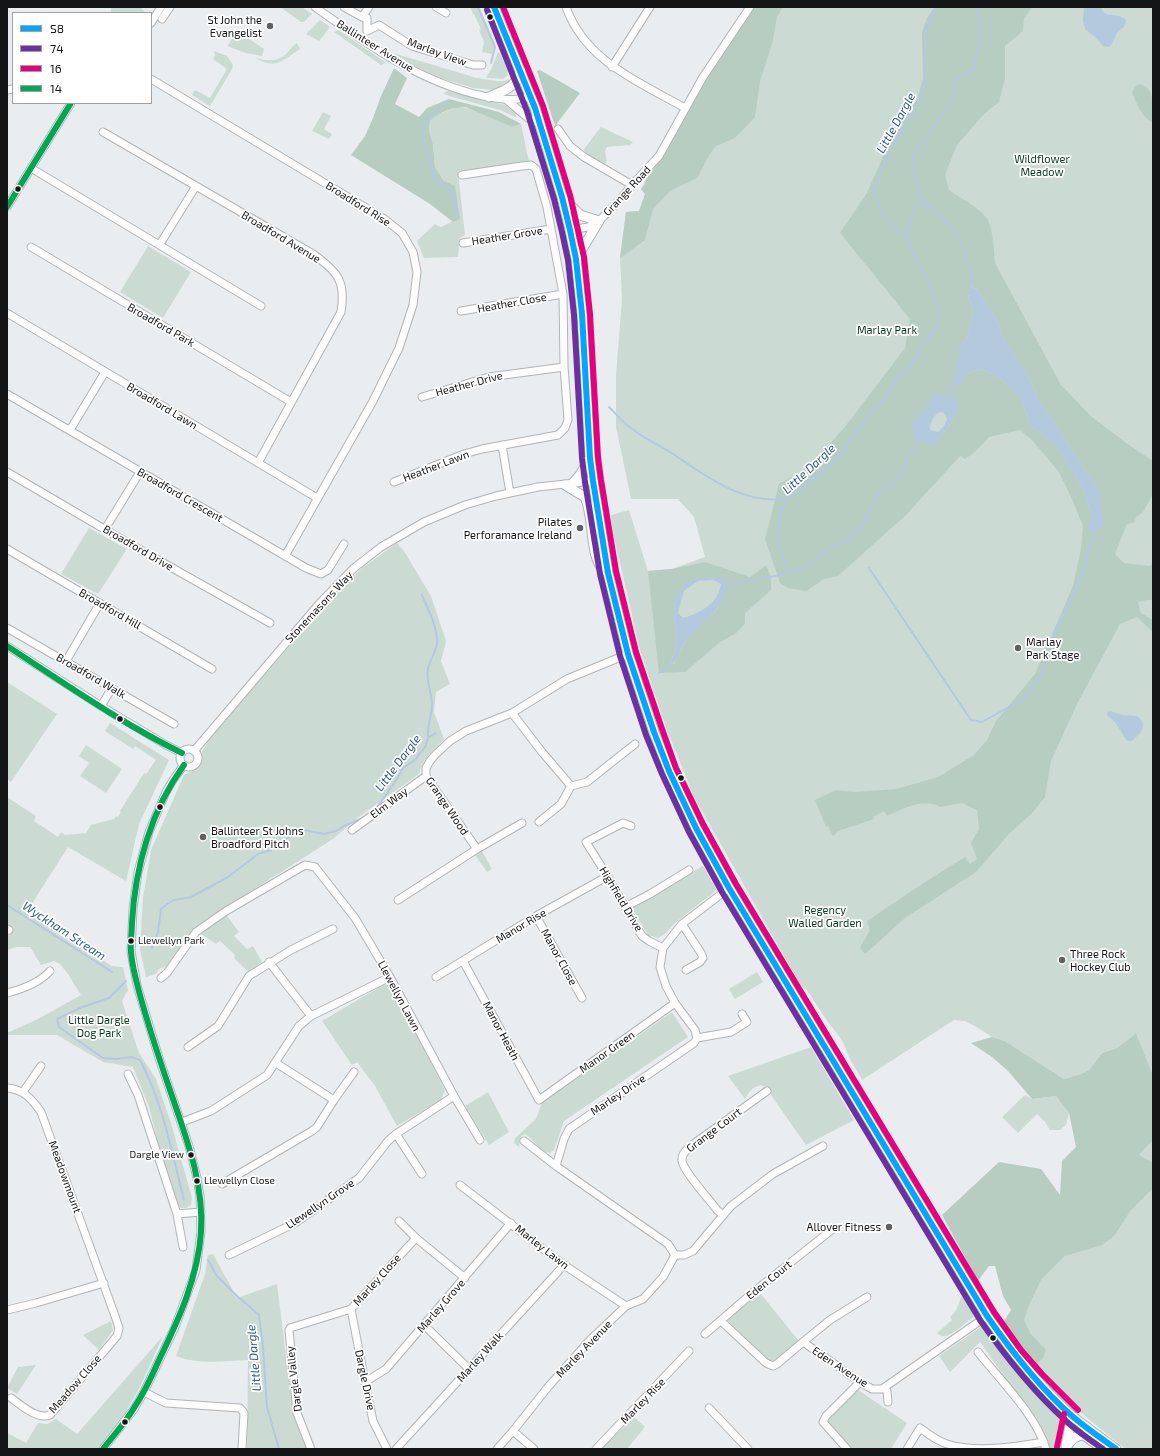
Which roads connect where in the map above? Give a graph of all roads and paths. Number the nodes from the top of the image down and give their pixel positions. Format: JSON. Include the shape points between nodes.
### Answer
{"nodes":[{"id":1,"x":315,"y":7,"type":"edge"},
{"id":2,"x":344,"y":7,"type":"edge"},
{"id":3,"x":369,"y":7,"type":"edge"},
{"id":4,"x":436,"y":7,"type":"edge"},
{"id":5,"x":494,"y":7,"type":"edge"},
{"id":6,"x":566,"y":7,"type":"edge"},
{"id":7,"x":650,"y":7,"type":"edge"},
{"id":8,"x":750,"y":7,"type":"edge"},
{"id":9,"x":163,"y":10,"type":"edge"},
{"id":10,"x":446,"y":13,"type":"dead end"},
{"id":11,"x":362,"y":17,"type":"junction"},
{"id":12,"x":152,"y":22,"type":"edge"},
{"id":13,"x":368,"y":31,"type":"junction"},
{"id":14,"x":362,"y":39,"type":"junction"},
{"id":15,"x":482,"y":65,"type":"dead end"},
{"id":16,"x":612,"y":67,"type":"junction"},
{"id":17,"x":521,"y":71,"type":"junction"},
{"id":18,"x":152,"y":80,"type":"edge"},
{"id":19,"x":531,"y":96,"type":"junction"},
{"id":20,"x":489,"y":97,"type":"junction"},
{"id":21,"x":507,"y":100,"type":"junction"},
{"id":22,"x":69,"y":104,"type":"edge"},
{"id":23,"x":685,"y":108,"type":"junction"},
{"id":24,"x":539,"y":123,"type":"junction"},
{"id":25,"x":558,"y":129,"type":"dead end"},
{"id":26,"x":103,"y":132,"type":"dead end"},
{"id":27,"x":31,"y":168,"type":"junction"},
{"id":28,"x":462,"y":176,"type":"dead end"},
{"id":29,"x":632,"y":185,"type":"junction"},
{"id":30,"x":196,"y":186,"type":"junction"},
{"id":31,"x":562,"y":197,"type":"junction"},
{"id":32,"x":7,"y":207,"type":"edge"},
{"id":33,"x":599,"y":221,"type":"junction"},
{"id":34,"x":551,"y":229,"type":"junction"},
{"id":35,"x":570,"y":230,"type":"junction"},
{"id":36,"x":463,"y":243,"type":"dead end"},
{"id":37,"x":160,"y":244,"type":"junction"},
{"id":38,"x":31,"y":247,"type":"dead end"},
{"id":39,"x":576,"y":259,"type":"junction"},
{"id":40,"x":563,"y":294,"type":"junction"},
{"id":41,"x":261,"y":306,"type":"dead end"},
{"id":42,"x":461,"y":311,"type":"dead end"},
{"id":43,"x":7,"y":313,"type":"edge"},
{"id":44,"x":564,"y":367,"type":"junction"},
{"id":45,"x":105,"y":372,"type":"junction"},
{"id":46,"x":7,"y":394,"type":"edge"},
{"id":47,"x":422,"y":397,"type":"dead end"},
{"id":48,"x":291,"y":402,"type":"junction"},
{"id":49,"x":70,"y":430,"type":"junction"},
{"id":50,"x":502,"y":445,"type":"junction"},
{"id":51,"x":590,"y":458,"type":"junction"},
{"id":52,"x":258,"y":463,"type":"junction"},
{"id":53,"x":7,"y":472,"type":"edge"},
{"id":54,"x":140,"y":472,"type":"junction"},
{"id":55,"x":593,"y":481,"type":"junction"},
{"id":56,"x":394,"y":482,"type":"dead end"},
{"id":57,"x":568,"y":484,"type":"junction"},
{"id":58,"x":510,"y":493,"type":"junction"},
{"id":59,"x":317,"y":498,"type":"junction"},
{"id":60,"x":105,"y":529,"type":"junction"},
{"id":61,"x":344,"y":544,"type":"dead end"},
{"id":62,"x":7,"y":549,"type":"edge"},
{"id":63,"x":285,"y":556,"type":"junction"},
{"id":64,"x":608,"y":573,"type":"junction"},
{"id":65,"x":100,"y":604,"type":"junction"},
{"id":66,"x":270,"y":623,"type":"dead end"},
{"id":67,"x":7,"y":628,"type":"edge"},
{"id":68,"x":7,"y":646,"type":"edge"},
{"id":69,"x":628,"y":654,"type":"junction"},
{"id":70,"x":66,"y":661,"type":"junction"},
{"id":71,"x":212,"y":669,"type":"dead end"},
{"id":72,"x":112,"y":688,"type":"junction"},
{"id":73,"x":101,"y":706,"type":"junction"},
{"id":74,"x":512,"y":713,"type":"junction"},
{"id":75,"x":174,"y":724,"type":"dead end"},
{"id":76,"x":635,"y":744,"type":"dead end"},
{"id":77,"x":194,"y":751,"type":"junction"},
{"id":78,"x":182,"y":753,"type":"junction"},
{"id":79,"x":184,"y":765,"type":"junction"},
{"id":80,"x":426,"y":776,"type":"junction"},
{"id":81,"x":571,"y":786,"type":"junction"},
{"id":82,"x":539,"y":822,"type":"dead end"},
{"id":83,"x":522,"y":823,"type":"dead end"},
{"id":84,"x":631,"y":826,"type":"dead end"},
{"id":85,"x":352,"y":830,"type":"dead end"},
{"id":86,"x":477,"y":849,"type":"junction"},
{"id":87,"x":689,"y":870,"type":"dead end"},
{"id":88,"x":608,"y":876,"type":"junction"},
{"id":89,"x":729,"y":888,"type":"junction"},
{"id":90,"x":398,"y":900,"type":"dead end"},
{"id":91,"x":625,"y":907,"type":"junction"},
{"id":92,"x":536,"y":916,"type":"junction"},
{"id":93,"x":682,"y":924,"type":"junction"},
{"id":94,"x":333,"y":929,"type":"dead end"},
{"id":95,"x":663,"y":948,"type":"junction"},
{"id":96,"x":463,"y":961,"type":"junction"},
{"id":97,"x":269,"y":962,"type":"junction"},
{"id":98,"x":686,"y":970,"type":"dead end"},
{"id":99,"x":50,"y":971,"type":"dead end"},
{"id":100,"x":390,"y":977,"type":"junction"},
{"id":101,"x":436,"y":977,"type":"dead end"},
{"id":102,"x":161,"y":978,"type":"dead end"},
{"id":103,"x":7,"y":993,"type":"edge"},
{"id":104,"x":582,"y":998,"type":"dead end"},
{"id":105,"x":675,"y":1003,"type":"junction"},
{"id":106,"x":742,"y":1014,"type":"dead end"},
{"id":107,"x":311,"y":1016,"type":"junction"},
{"id":108,"x":697,"y":1038,"type":"junction"},
{"id":109,"x":188,"y":1047,"type":"dead end"},
{"id":110,"x":276,"y":1063,"type":"junction"},
{"id":111,"x":41,"y":1066,"type":"dead end"},
{"id":112,"x":354,"y":1072,"type":"dead end"},
{"id":113,"x":128,"y":1074,"type":"dead end"},
{"id":114,"x":7,"y":1088,"type":"edge"},
{"id":115,"x":768,"y":1091,"type":"dead end"},
{"id":116,"x":23,"y":1092,"type":"junction"},
{"id":117,"x":454,"y":1096,"type":"junction"},
{"id":118,"x":334,"y":1100,"type":"junction"},
{"id":119,"x":539,"y":1100,"type":"joint"},
{"id":120,"x":182,"y":1122,"type":"junction"},
{"id":121,"x":396,"y":1134,"type":"junction"},
{"id":122,"x":480,"y":1140,"type":"dead end"},
{"id":123,"x":524,"y":1141,"type":"dead end"},
{"id":124,"x":823,"y":1146,"type":"dead end"},
{"id":125,"x":556,"y":1166,"type":"junction"},
{"id":126,"x":422,"y":1174,"type":"dead end"},
{"id":127,"x":222,"y":1184,"type":"dead end"},
{"id":128,"x":460,"y":1185,"type":"dead end"},
{"id":129,"x":201,"y":1212,"type":"junction"},
{"id":130,"x":177,"y":1214,"type":"junction"},
{"id":131,"x":723,"y":1215,"type":"junction"},
{"id":132,"x":399,"y":1221,"type":"dead end"},
{"id":133,"x":511,"y":1223,"type":"junction"},
{"id":134,"x":834,"y":1228,"type":"dead end"},
{"id":135,"x":416,"y":1238,"type":"junction"},
{"id":136,"x":183,"y":1247,"type":"dead end"},
{"id":137,"x":229,"y":1255,"type":"dead end"},
{"id":138,"x":675,"y":1255,"type":"junction"},
{"id":139,"x":564,"y":1265,"type":"junction"},
{"id":140,"x":465,"y":1278,"type":"junction"},
{"id":141,"x":104,"y":1283,"type":"junction"},
{"id":142,"x":867,"y":1297,"type":"dead end"},
{"id":143,"x":626,"y":1306,"type":"junction"},
{"id":144,"x":351,"y":1309,"type":"junction"},
{"id":145,"x":7,"y":1310,"type":"edge"},
{"id":146,"x":116,"y":1316,"type":"joint"},
{"id":147,"x":987,"y":1316,"type":"junction"},
{"id":148,"x":721,"y":1321,"type":"junction"},
{"id":149,"x":424,"y":1325,"type":"junction"},
{"id":150,"x":289,"y":1330,"type":"joint"},
{"id":151,"x":705,"y":1334,"type":"dead end"},
{"id":152,"x":802,"y":1342,"type":"junction"},
{"id":153,"x":689,"y":1351,"type":"dead end"},
{"id":154,"x":978,"y":1352,"type":"dead end"},
{"id":155,"x":470,"y":1369,"type":"junction"},
{"id":156,"x":364,"y":1382,"type":"junction"},
{"id":157,"x":860,"y":1382,"type":"junction"},
{"id":158,"x":883,"y":1388,"type":"junction"},
{"id":159,"x":144,"y":1392,"type":"junction"},
{"id":160,"x":10,"y":1398,"type":"dead end"},
{"id":161,"x":888,"y":1402,"type":"dead end"},
{"id":162,"x":709,"y":1408,"type":"dead end"},
{"id":163,"x":1072,"y":1416,"type":"junction"},
{"id":164,"x":513,"y":1432,"type":"junction"},
{"id":165,"x":1045,"y":1446,"type":"edge"},
{"id":166,"x":103,"y":1449,"type":"edge"},
{"id":167,"x":242,"y":1449,"type":"edge"},
{"id":168,"x":311,"y":1449,"type":"edge"},
{"id":169,"x":387,"y":1449,"type":"edge"},
{"id":170,"x":396,"y":1449,"type":"edge"},
{"id":171,"x":497,"y":1449,"type":"edge"},
{"id":172,"x":534,"y":1449,"type":"edge"},
{"id":173,"x":596,"y":1449,"type":"edge"},
{"id":174,"x":748,"y":1449,"type":"edge"},
{"id":175,"x":847,"y":1449,"type":"edge"},
{"id":176,"x":907,"y":1449,"type":"edge"},
{"id":177,"x":1065,"y":1449,"type":"edge"},
{"id":178,"x":1103,"y":1449,"type":"edge"},
{"id":179,"x":1116,"y":1449,"type":"edge"}],
"edges":[{"from":1,"to":14,"type":"street","name":"Ballinteer Avenue"},
{"from":2,"to":11,"type":"street"},
{"from":3,"to":11,"type":"street"},
{"from":4,"to":10,"type":"street"},
{"from":5,"to":17,"type":"main road"},
{"from":6,"to":16,"type":"street","via":[[583,39]]},
{"from":7,"to":16,"type":"street"},
{"from":8,"to":23,"type":"street","name":"Grange Road"},
{"from":9,"to":12,"type":"street"},
{"from":11,"to":13,"type":"street","via":[[366,18]]},
{"from":13,"to":14,"type":"street"},
{"from":13,"to":15,"type":"street","name":"Marlay View","via":[[379,24],[412,46],[473,65]]},
{"from":14,"to":20,"type":"street","name":"Ballinteer Avenue","via":[[396,62],[430,79]]},
{"from":16,"to":23,"type":"street"},
{"from":17,"to":19,"type":"main road"},
{"from":17,"to":20,"type":"main road","via":[[510,89]]},
{"from":18,"to":59,"type":"street","name":"Broadford Rise","via":[[383,218],[402,233],[413,252],[417,272],[413,305],[399,348],[373,401]]},
{"from":19,"to":21,"type":"street","name":"Ballinteer Avenue"},
{"from":19,"to":24,"type":"main road"},
{"from":20,"to":21,"type":"street","name":"Ballinteer Avenue"},
{"from":21,"to":24,"type":"street","via":[[528,118]]},
{"from":22,"to":27,"type":"street"},
{"from":23,"to":29,"type":"street","name":"Grange Road","via":[[659,156]]},
{"from":24,"to":31,"type":"main road"},
{"from":25,"to":29,"type":"street","via":[[570,146],[584,157]]},
{"from":26,"to":30,"type":"street","name":"Broadford Avenue"},
{"from":27,"to":32,"type":"street"},
{"from":27,"to":37,"type":"street"},
{"from":28,"to":34,"type":"street","via":[[531,165],[538,174]]},
{"from":29,"to":33,"type":"street","name":"Grange Road"},
{"from":30,"to":37,"type":"street"},
{"from":30,"to":48,"type":"street","name":"Broadford Avenue","via":[[313,254],[330,266],[340,280],[344,297],[341,312]]},
{"from":31,"to":33,"type":"main road","via":[[580,215]]},
{"from":31,"to":35,"type":"main road"},
{"from":33,"to":35,"type":"street","name":"Grange Road","via":[[588,227]]},
{"from":33,"to":39,"type":"main road"},
{"from":34,"to":36,"type":"street","name":"Heather Grove"},
{"from":34,"to":40,"type":"street"},
{"from":35,"to":39,"type":"main road"},
{"from":37,"to":41,"type":"street"},
{"from":38,"to":48,"type":"street","name":"Broadford Park"},
{"from":39,"to":51,"type":"main road","via":[[582,314]]},
{"from":40,"to":42,"type":"street","name":"Heather Close"},
{"from":40,"to":44,"type":"street"},
{"from":43,"to":45,"type":"street","name":"Broadford Lawn"},
{"from":44,"to":47,"type":"street","name":"Heather Drive","via":[[488,377]]},
{"from":44,"to":50,"type":"street","name":"Heather Lawn","via":[[568,420],[565,428],[558,435]]},
{"from":45,"to":49,"type":"street"},
{"from":45,"to":52,"type":"street","name":"Broadford Lawn"},
{"from":46,"to":49,"type":"street","name":"Broadford Crescent"},
{"from":48,"to":52,"type":"street","name":"Broadford Avenue"},
{"from":49,"to":54,"type":"street","name":"Broadford Crescent"},
{"from":50,"to":56,"type":"street","name":"Heather Lawn","via":[[456,456]]},
{"from":50,"to":58,"type":"street"},
{"from":51,"to":55,"type":"main road"},
{"from":51,"to":57,"type":"main road","via":[[580,475]]},
{"from":52,"to":59,"type":"street","name":"Broadford Lawn"},
{"from":53,"to":60,"type":"street","name":"Broadford Drive"},
{"from":54,"to":60,"type":"street"},
{"from":54,"to":63,"type":"street","name":"Broadford Crescent"},
{"from":55,"to":57,"type":"street","name":"Stonemasons Way"},
{"from":55,"to":64,"type":"main road"},
{"from":57,"to":58,"type":"street","name":"Stonemasons Way"},
{"from":57,"to":64,"type":"main road","via":[[585,497],[596,552],[600,564]]},
{"from":58,"to":77,"type":"street","name":"Stonemasons Way","via":[[465,505],[424,522],[387,543],[354,568],[315,609]]},
{"from":59,"to":63,"type":"street","name":"Broadford Rise"},
{"from":60,"to":66,"type":"street","name":"Broadford Drive"},
{"from":61,"to":63,"type":"street","name":"Broadford Crescent","via":[[328,570],[321,574]]},
{"from":62,"to":65,"type":"street","name":"Broadford Hill"},
{"from":64,"to":69,"type":"main road"},
{"from":65,"to":70,"type":"street"},
{"from":65,"to":71,"type":"street","name":"Broadford Hill"},
{"from":67,"to":70,"type":"street","name":"Broadford Walk"},
{"from":68,"to":73,"type":"street"},
{"from":69,"to":74,"type":"street","name":"Grange Wood","via":[[567,680]]},
{"from":69,"to":89,"type":"main road","via":[[669,770],[696,828]]},
{"from":70,"to":72,"type":"street","name":"Broadford Walk"},
{"from":72,"to":73,"type":"street"},
{"from":72,"to":75,"type":"street","name":"Broadford Walk"},
{"from":73,"to":78,"type":"street"},
{"from":74,"to":80,"type":"street","name":"Grange Wood","via":[[466,731],[450,741],[430,760]]},
{"from":74,"to":81,"type":"street"},
{"from":76,"to":81,"type":"street","via":[[587,782]]},
{"from":77,"to":78,"type":"street","via":[[186,750]]},
{"from":77,"to":79,"type":"street","via":[[198,758],[196,763],[189,767]]},
{"from":78,"to":79,"type":"street","via":[[180,758]]},
{"from":79,"to":120,"type":"street","via":[[166,792],[149,832],[138,872],[132,913],[131,951],[137,985]]},
{"from":80,"to":85,"type":"street","name":"Elm Way"},
{"from":80,"to":86,"type":"street","name":"Grange Wood"},
{"from":81,"to":82,"type":"street","via":[[561,804]]},
{"from":83,"to":86,"type":"street"},
{"from":84,"to":88,"type":"street","name":"Highfield Drive","via":[[623,823],[586,842]]},
{"from":86,"to":90,"type":"street"},
{"from":87,"to":91,"type":"street"},
{"from":88,"to":91,"type":"street","name":"Highfield Drive"},
{"from":88,"to":92,"type":"street","name":"Manor Rise"},
{"from":89,"to":93,"type":"street"},
{"from":89,"to":147,"type":"main road"},
{"from":91,"to":95,"type":"street","name":"Highfield Drive","via":[[642,936]]},
{"from":92,"to":96,"type":"street","name":"Manor Rise"},
{"from":92,"to":104,"type":"street","name":"Manor Close"},
{"from":93,"to":95,"type":"street"},
{"from":93,"to":98,"type":"street","via":[[703,958]]},
{"from":94,"to":97,"type":"street"},
{"from":95,"to":105,"type":"street","via":[[660,967]]},
{"from":96,"to":101,"type":"street","name":"Manor Rise"},
{"from":96,"to":119,"type":"street","name":"Manor Heath"},
{"from":97,"to":107,"type":"street"},
{"from":97,"to":109,"type":"street","via":[[249,976],[218,1026]]},
{"from":99,"to":103,"type":"street","via":[[44,978]]},
{"from":100,"to":102,"type":"street","name":"Llewellyn Lawn","via":[[355,918],[315,867],[305,865],[226,911],[196,932]]},
{"from":100,"to":107,"type":"street"},
{"from":100,"to":117,"type":"street","name":"Llewellyn Lawn"},
{"from":105,"to":108,"type":"street","via":[[695,1030]]},
{"from":105,"to":119,"type":"street","name":"Manor Green"},
{"from":106,"to":108,"type":"street","via":[[747,1022],[731,1032]]},
{"from":107,"to":110,"type":"street","via":[[300,1026]]},
{"from":108,"to":125,"type":"street","name":"Marley Drive","via":[[694,1043],[569,1129]]},
{"from":110,"to":118,"type":"street"},
{"from":110,"to":120,"type":"street","via":[[267,1075],[211,1112]]},
{"from":111,"to":116,"type":"street"},
{"from":112,"to":118,"type":"street"},
{"from":113,"to":130,"type":"street","via":[[138,1095]]},
{"from":114,"to":116,"type":"street"},
{"from":115,"to":131,"type":"street","name":"Grange Court","via":[[684,1152],[682,1160],[686,1169]]},
{"from":116,"to":141,"type":"street","name":"Meadowmount","via":[[41,1112]]},
{"from":117,"to":121,"type":"street","name":"Llewellyn Grove"},
{"from":117,"to":122,"type":"street","name":"Llewellyn Lawn"},
{"from":118,"to":127,"type":"street","via":[[312,1131]]},
{"from":120,"to":129,"type":"street","via":[[197,1178]]},
{"from":121,"to":126,"type":"street"},
{"from":121,"to":137,"type":"street","name":"Llewellyn Grove","via":[[359,1178],[296,1223]]},
{"from":123,"to":125,"type":"street"},
{"from":124,"to":131,"type":"street","via":[[774,1174],[731,1206]]},
{"from":125,"to":138,"type":"street","via":[[668,1244]]},
{"from":128,"to":133,"type":"street","name":"Marley Lawn"},
{"from":129,"to":130,"type":"street"},
{"from":129,"to":159,"type":"street","via":[[196,1270],[174,1327]]},
{"from":130,"to":136,"type":"street"},
{"from":131,"to":138,"type":"street","via":[[693,1251]]},
{"from":132,"to":135,"type":"street"},
{"from":133,"to":139,"type":"street","name":"Marley Lawn"},
{"from":133,"to":140,"type":"street","name":"Marley Grove"},
{"from":134,"to":148,"type":"street","name":"Eden Court"},
{"from":135,"to":140,"type":"street"},
{"from":135,"to":144,"type":"street","name":"Marley Close"},
{"from":138,"to":143,"type":"street","name":"Marley Avenue","via":[[663,1277],[643,1299]]},
{"from":139,"to":143,"type":"street","name":"Marley Lawn"},
{"from":139,"to":155,"type":"street","name":"Marley Walk"},
{"from":140,"to":149,"type":"street","name":"Marley Grove"},
{"from":141,"to":145,"type":"street"},
{"from":141,"to":146,"type":"street","name":"Meadowmount"},
{"from":142,"to":152,"type":"street","via":[[830,1320]]},
{"from":143,"to":164,"type":"street","name":"Marley Avenue","via":[[590,1340],[548,1387]]},
{"from":144,"to":150,"type":"street","name":"Marley Close"},
{"from":144,"to":156,"type":"street","name":"Dargle Drive"},
{"from":146,"to":160,"type":"street","name":"Meadow Close","via":[[119,1328],[117,1336],[50,1415],[38,1416]]},
{"from":147,"to":158,"type":"street"},
{"from":147,"to":163,"type":"main road","via":[[1036,1379]]},
{"from":148,"to":151,"type":"street","name":"Eden Court"},
{"from":148,"to":152,"type":"street","name":"Eden Avenue","via":[[766,1363],[773,1366]]},
{"from":149,"to":155,"type":"street"},
{"from":149,"to":156,"type":"street","name":"Marley Grove","via":[[386,1369]]},
{"from":150,"to":168,"type":"street","name":"Dargle Valley","via":[[297,1413]]},
{"from":152,"to":157,"type":"street","name":"Eden Avenue"},
{"from":153,"to":173,"type":"street","name":"Marley Rise"},
{"from":154,"to":165,"type":"street","via":[[1032,1420]]},
{"from":155,"to":170,"type":"street","name":"Marley Walk"},
{"from":156,"to":169,"type":"street","name":"Dargle Drive","via":[[373,1421]]},
{"from":157,"to":158,"type":"street","name":"Eden Avenue","via":[[872,1388]]},
{"from":157,"to":175,"type":"street","via":[[823,1422]]},
{"from":158,"to":161,"type":"street","via":[[887,1391]]},
{"from":159,"to":166,"type":"street"},
{"from":159,"to":167,"type":"street","via":[[166,1404],[240,1408],[244,1412]]},
{"from":162,"to":174,"type":"street"},
{"from":163,"to":177,"type":"main road"},
{"from":163,"to":179,"type":"main road"},
{"from":164,"to":171,"type":"street","name":"Marley Avenue"},
{"from":164,"to":172,"type":"street"},
{"from":165,"to":176,"type":"street","via":[[958,1446],[946,1444],[920,1428]]},
{"from":177,"to":178,"type":"main road","via":[[1071,1440],[1084,1435]]}]}
